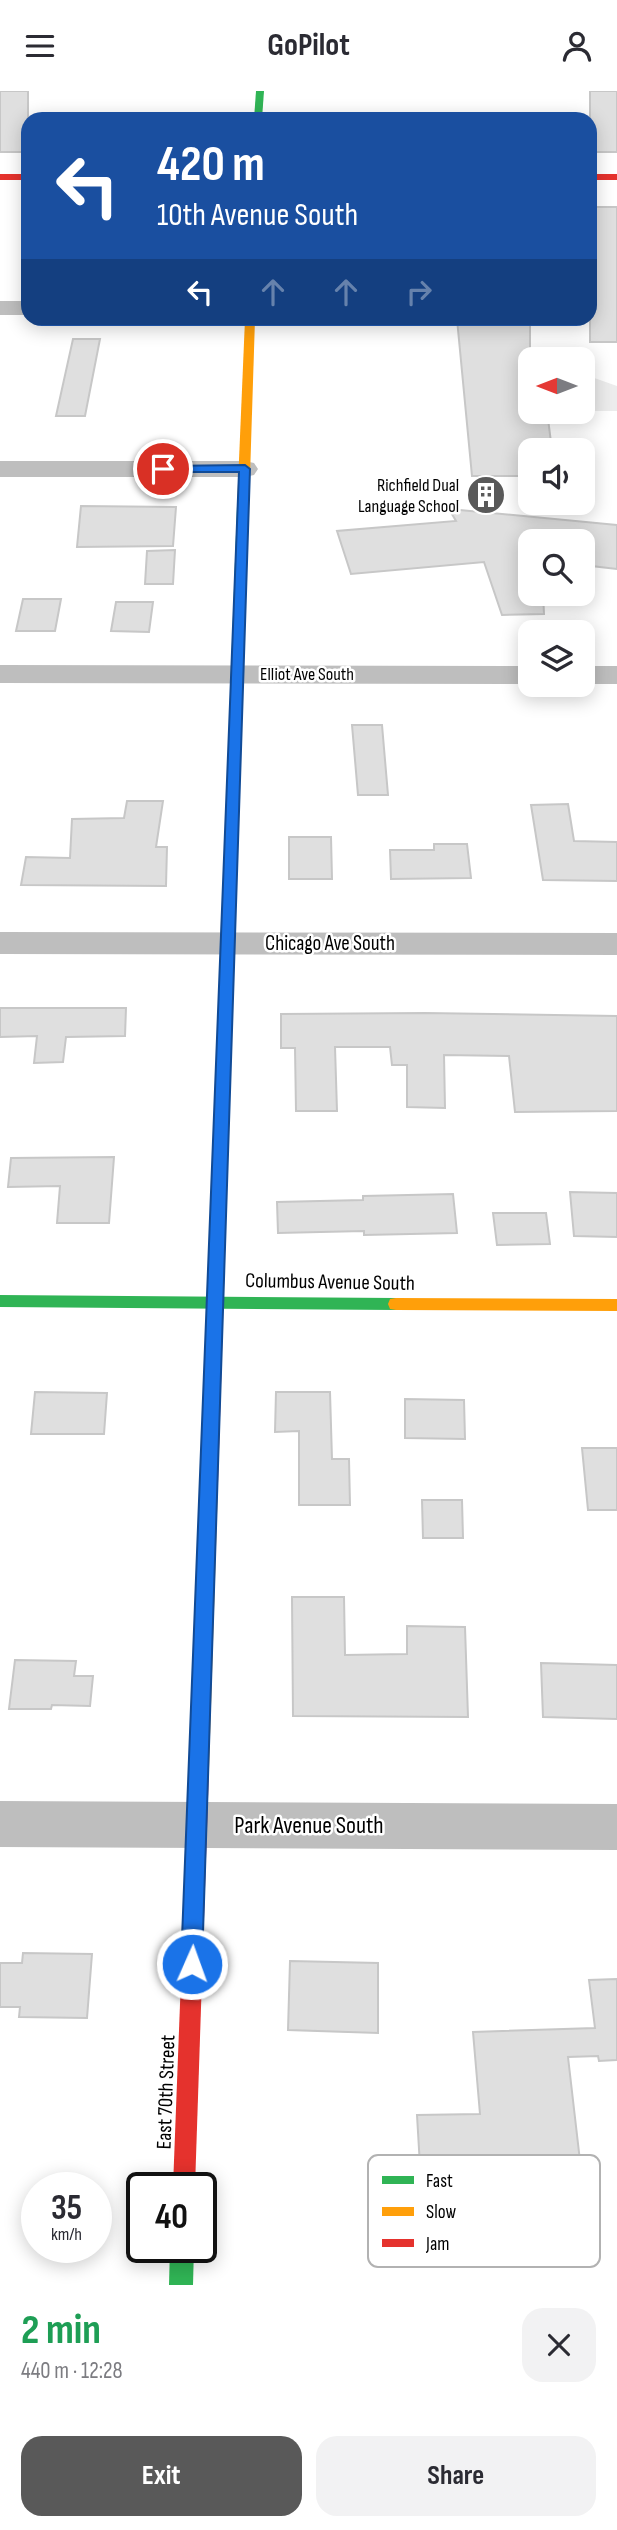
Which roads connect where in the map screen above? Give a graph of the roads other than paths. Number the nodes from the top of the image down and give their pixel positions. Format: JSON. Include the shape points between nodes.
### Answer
{"nodes":[{"id":1,"x":260,"y":91,"type":"edge"},
{"id":2,"x":258,"y":112,"type":"edge"},
{"id":3,"x":0,"y":177,"type":"edge"},
{"id":4,"x":21,"y":177,"type":"edge"},
{"id":5,"x":597,"y":177,"type":"edge"},
{"id":6,"x":617,"y":177,"type":"edge"},
{"id":7,"x":0,"y":308,"type":"edge"},
{"id":8,"x":21,"y":308,"type":"edge"},
{"id":9,"x":250,"y":326,"type":"edge"},
{"id":10,"x":0,"y":469,"type":"edge"},
{"id":11,"x":245,"y":469,"type":"junction"},
{"id":12,"x":0,"y":674,"type":"edge"},
{"id":13,"x":237,"y":674,"type":"junction"},
{"id":14,"x":518,"y":675,"type":"edge"},
{"id":15,"x":595,"y":675,"type":"edge"},
{"id":16,"x":617,"y":675,"type":"edge"},
{"id":17,"x":227,"y":942,"type":"junction"},
{"id":18,"x":0,"y":943,"type":"edge"},
{"id":19,"x":617,"y":944,"type":"edge"},
{"id":20,"x":0,"y":1301,"type":"edge"},
{"id":21,"x":217,"y":1302,"type":"junction"},
{"id":22,"x":617,"y":1305,"type":"edge"},
{"id":23,"x":0,"y":1824,"type":"edge"},
{"id":24,"x":196,"y":1825,"type":"junction"},
{"id":25,"x":617,"y":1827,"type":"edge"},
{"id":26,"x":184,"y":2172,"type":"edge"},
{"id":27,"x":182,"y":2263,"type":"edge"},
{"id":28,"x":181,"y":2285,"type":"edge"}],
"edges":[{"from":1,"to":2,"type":"street"},
{"from":3,"to":4,"type":"street"},
{"from":5,"to":6,"type":"street"},
{"from":7,"to":8,"type":"street"},
{"from":9,"to":11,"type":"street","name":"East 70th Street"},
{"from":10,"to":11,"type":"street"},
{"from":11,"to":13,"type":"street","name":"East 70th Street"},
{"from":12,"to":13,"type":"street","name":"Elliot Ave South"},
{"from":13,"to":14,"type":"street","name":"Elliot Ave South"},
{"from":13,"to":17,"type":"street","name":"East 70th Street"},
{"from":15,"to":16,"type":"street"},
{"from":17,"to":18,"type":"street","name":"Chicago Ave South"},
{"from":17,"to":19,"type":"street","name":"Chicago Ave South"},
{"from":17,"to":21,"type":"street","name":"East 70th Street"},
{"from":20,"to":21,"type":"street","name":"Columbus Avenue South"},
{"from":21,"to":22,"type":"street","name":"Columbus Avenue South"},
{"from":21,"to":24,"type":"street","name":"East 70th Street"},
{"from":23,"to":24,"type":"street","name":"Park Avenue South"},
{"from":24,"to":25,"type":"street","name":"Park Avenue South"},
{"from":24,"to":26,"type":"street","name":"East 70th Street"},
{"from":27,"to":28,"type":"street"}]}
